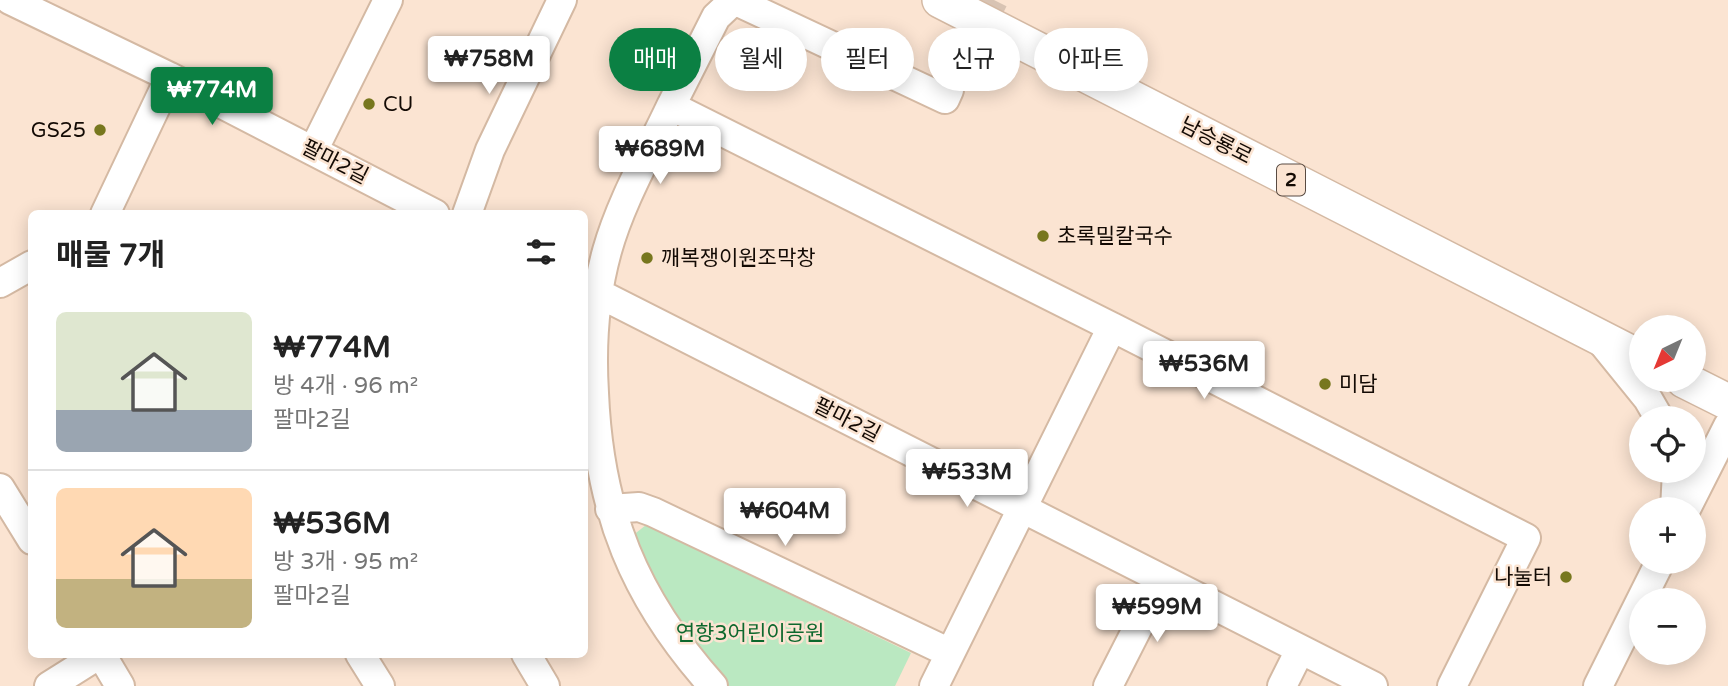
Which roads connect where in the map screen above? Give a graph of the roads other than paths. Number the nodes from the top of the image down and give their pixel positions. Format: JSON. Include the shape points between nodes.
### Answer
{"nodes":[{"id":1,"x":10,"y":0,"type":"edge"},
{"id":2,"x":388,"y":0,"type":"edge"},
{"id":3,"x":562,"y":0,"type":"edge"},
{"id":4,"x":734,"y":0,"type":"edge"},
{"id":5,"x":940,"y":0,"type":"edge"},
{"id":6,"x":170,"y":78,"type":"junction"},
{"id":7,"x":948,"y":91,"type":"edge"},
{"id":8,"x":671,"y":106,"type":"junction"},
{"id":9,"x":313,"y":151,"type":"junction"},
{"id":10,"x":107,"y":210,"type":"edge"},
{"id":11,"x":427,"y":210,"type":"edge"},
{"id":12,"x":468,"y":210,"type":"edge"},
{"id":13,"x":28,"y":267,"type":"edge"},
{"id":14,"x":0,"y":283,"type":"edge"},
{"id":15,"x":591,"y":289,"type":"edge"},
{"id":16,"x":1112,"y":327,"type":"junction"},
{"id":17,"x":1597,"y":336,"type":"junction"},
{"id":18,"x":1629,"y":352,"type":"edge"},
{"id":19,"x":1706,"y":391,"type":"edge"},
{"id":20,"x":1728,"y":402,"type":"edge"},
{"id":21,"x":1652,"y":406,"type":"edge"},
{"id":22,"x":1728,"y":426,"type":"edge"},
{"id":23,"x":0,"y":488,"type":"edge"},
{"id":24,"x":1692,"y":497,"type":"edge"},
{"id":25,"x":610,"y":509,"type":"junction"},
{"id":26,"x":1023,"y":509,"type":"junction"},
{"id":27,"x":28,"y":534,"type":"edge"},
{"id":28,"x":1654,"y":574,"type":"edge"},
{"id":29,"x":1162,"y":580,"type":"junction"},
{"id":30,"x":1300,"y":650,"type":"junction"},
{"id":31,"x":950,"y":653,"type":"junction"},
{"id":32,"x":94,"y":658,"type":"edge"},
{"id":33,"x":102,"y":658,"type":"edge"},
{"id":34,"x":528,"y":658,"type":"edge"},
{"id":35,"x":48,"y":686,"type":"edge"},
{"id":36,"x":120,"y":686,"type":"edge"},
{"id":37,"x":545,"y":686,"type":"edge"},
{"id":38,"x":713,"y":686,"type":"edge"},
{"id":39,"x":934,"y":686,"type":"edge"},
{"id":40,"x":1108,"y":686,"type":"edge"},
{"id":41,"x":1282,"y":686,"type":"edge"},
{"id":42,"x":1373,"y":686,"type":"edge"},
{"id":43,"x":1451,"y":686,"type":"edge"},
{"id":44,"x":1598,"y":686,"type":"edge"}],
"edges":[{"from":1,"to":6,"type":"street","name":"팔마2길"},
{"from":2,"to":9,"type":"street"},
{"from":3,"to":12,"type":"street","via":[[491,150]]},
{"from":4,"to":7,"type":"street","via":[[945,99]]},
{"from":4,"to":8,"type":"street","via":[[716,18]]},
{"from":5,"to":17,"type":"main road","name":"남승룡로","number":"2"},
{"from":6,"to":9,"type":"street","name":"팔마2길"},
{"from":6,"to":10,"type":"street"},
{"from":8,"to":15,"type":"street"},
{"from":8,"to":16,"type":"street"},
{"from":9,"to":11,"type":"street","name":"팔마2길"},
{"from":13,"to":14,"type":"street"},
{"from":15,"to":25,"type":"street","via":[[595,425],[600,473]]},
{"from":15,"to":26,"type":"street","name":"팔마2길"},
{"from":16,"to":26,"type":"street"},
{"from":16,"to":43,"type":"street","via":[[1527,538]]},
{"from":17,"to":18,"type":"main road","name":"남승룡로","number":"2"},
{"from":17,"to":21,"type":"street"},
{"from":19,"to":20,"type":"main road"},
{"from":22,"to":24,"type":"street"},
{"from":23,"to":27,"type":"street"},
{"from":25,"to":31,"type":"street","via":[[639,507],[653,512]]},
{"from":25,"to":38,"type":"street","via":[[659,618]]},
{"from":26,"to":29,"type":"street","name":"팔마2길"},
{"from":26,"to":31,"type":"street"},
{"from":28,"to":44,"type":"street"},
{"from":29,"to":30,"type":"street","name":"팔마2길"},
{"from":29,"to":40,"type":"street"},
{"from":30,"to":41,"type":"street"},
{"from":30,"to":42,"type":"street","name":"팔마2길"},
{"from":31,"to":39,"type":"street"},
{"from":32,"to":35,"type":"street"},
{"from":33,"to":36,"type":"street"},
{"from":34,"to":37,"type":"street"}]}
